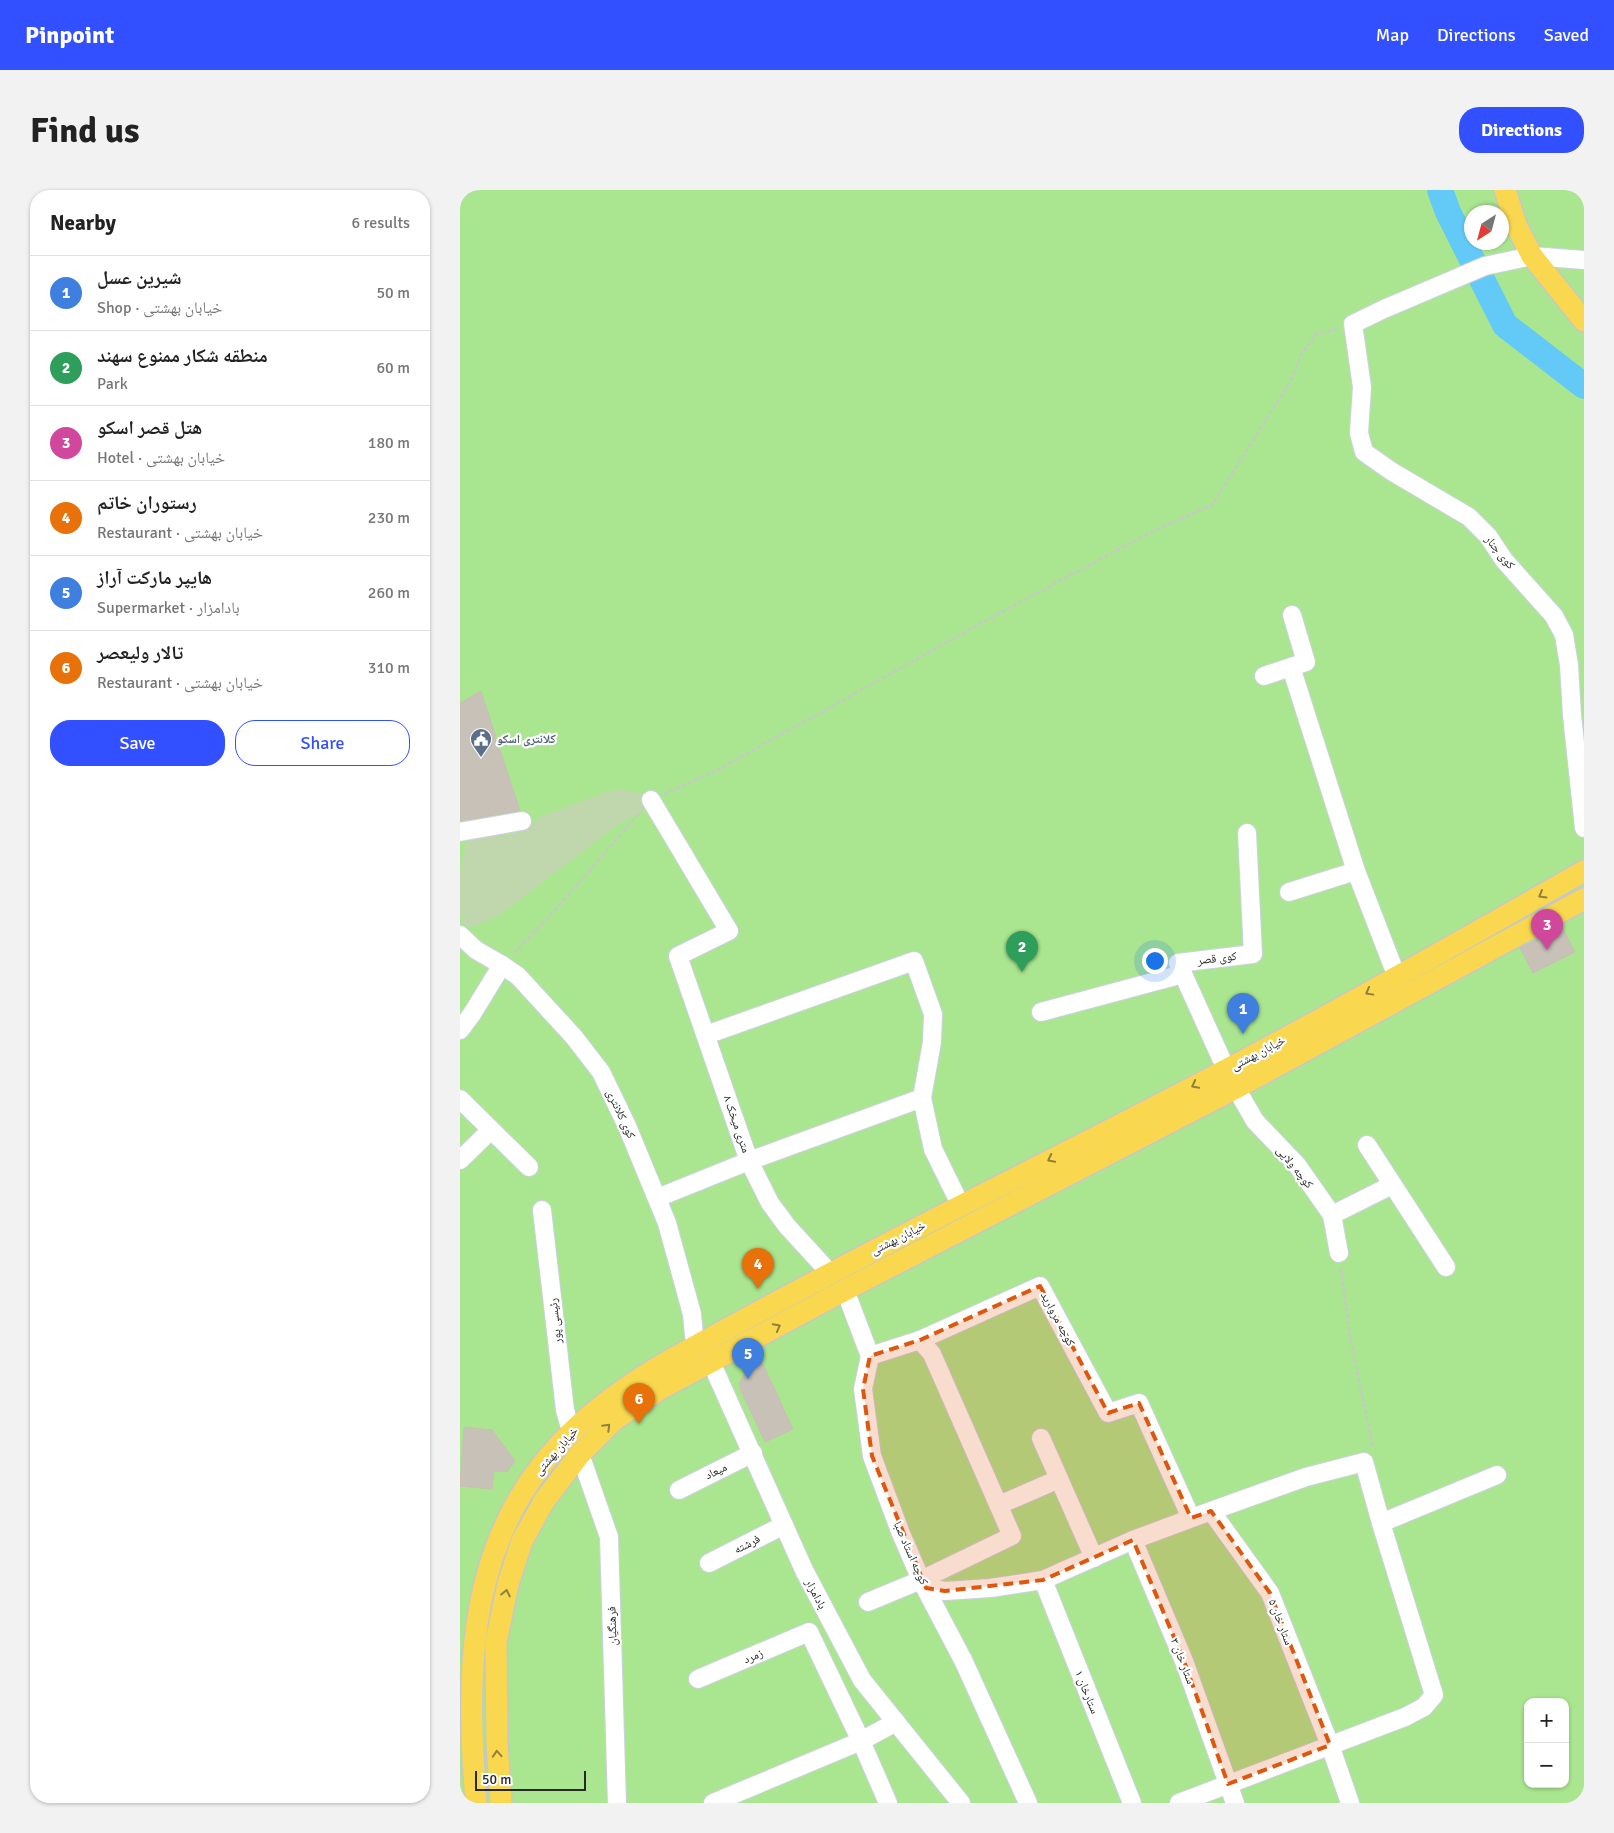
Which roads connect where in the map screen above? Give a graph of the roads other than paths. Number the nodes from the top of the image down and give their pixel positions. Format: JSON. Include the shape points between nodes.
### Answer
{"nodes":[{"id":1,"x":1505,"y":190,"type":"edge"},
{"id":2,"x":1532,"y":256,"type":"junction"},
{"id":3,"x":1584,"y":260,"type":"edge"},
{"id":4,"x":1584,"y":321,"type":"edge"},
{"id":5,"x":1292,"y":615,"type":"dead end"},
{"id":6,"x":1292,"y":667,"type":"junction"},
{"id":7,"x":1264,"y":676,"type":"dead end"},
{"id":8,"x":651,"y":800,"type":"road end"},
{"id":9,"x":522,"y":821,"type":"dead end"},
{"id":10,"x":1584,"y":828,"type":"edge"},
{"id":11,"x":460,"y":832,"type":"edge"},
{"id":12,"x":1247,"y":833,"type":"dead end"},
{"id":13,"x":1356,"y":871,"type":"junction"},
{"id":14,"x":1584,"y":871,"type":"edge"},
{"id":15,"x":1289,"y":892,"type":"dead end"},
{"id":16,"x":1584,"y":899,"type":"edge"},
{"id":17,"x":460,"y":935,"type":"edge"},
{"id":18,"x":502,"y":964,"type":"junction"},
{"id":19,"x":1183,"y":974,"type":"junction"},
{"id":20,"x":1397,"y":977,"type":"junction"},
{"id":21,"x":1041,"y":1012,"type":"dead end"},
{"id":22,"x":460,"y":1030,"type":"edge"},
{"id":23,"x":706,"y":1035,"type":"junction"},
{"id":24,"x":1226,"y":1069,"type":"junction"},
{"id":25,"x":1236,"y":1088,"type":"junction"},
{"id":26,"x":922,"y":1098,"type":"junction"},
{"id":27,"x":460,"y":1100,"type":"edge"},
{"id":28,"x":491,"y":1130,"type":"junction"},
{"id":29,"x":1367,"y":1145,"type":"dead end"},
{"id":30,"x":460,"y":1160,"type":"edge"},
{"id":31,"x":750,"y":1161,"type":"junction"},
{"id":32,"x":529,"y":1167,"type":"dead end"},
{"id":33,"x":1392,"y":1185,"type":"junction"},
{"id":34,"x":657,"y":1198,"type":"junction"},
{"id":35,"x":961,"y":1206,"type":"junction"},
{"id":36,"x":542,"y":1210,"type":"dead end"},
{"id":37,"x":1332,"y":1216,"type":"junction"},
{"id":38,"x":1339,"y":1253,"type":"road end"},
{"id":39,"x":1446,"y":1267,"type":"dead end"},
{"id":40,"x":830,"y":1273,"type":"junction"},
{"id":41,"x":845,"y":1290,"type":"junction"},
{"id":42,"x":920,"y":1340,"type":"junction"},
{"id":43,"x":699,"y":1344,"type":"junction"},
{"id":44,"x":870,"y":1356,"type":"junction"},
{"id":45,"x":712,"y":1362,"type":"junction"},
{"id":46,"x":571,"y":1431,"type":"junction"},
{"id":47,"x":1040,"y":1438,"type":"dead end"},
{"id":48,"x":753,"y":1453,"type":"junction"},
{"id":49,"x":580,"y":1454,"type":"junction"},
{"id":50,"x":1496,"y":1475,"type":"dead end"},
{"id":51,"x":1059,"y":1479,"type":"junction"},
{"id":52,"x":679,"y":1490,"type":"dead end"},
{"id":53,"x":999,"y":1505,"type":"junction"},
{"id":54,"x":1211,"y":1511,"type":"junction"},
{"id":55,"x":1191,"y":1518,"type":"junction"},
{"id":56,"x":1381,"y":1523,"type":"junction"},
{"id":57,"x":784,"y":1525,"type":"junction"},
{"id":58,"x":1133,"y":1540,"type":"junction"},
{"id":59,"x":1094,"y":1558,"type":"junction"},
{"id":60,"x":709,"y":1563,"type":"dead end"},
{"id":61,"x":1043,"y":1580,"type":"junction"},
{"id":62,"x":924,"y":1584,"type":"junction"},
{"id":63,"x":868,"y":1602,"type":"dead end"},
{"id":64,"x":698,"y":1679,"type":"dead end"},
{"id":65,"x":896,"y":1722,"type":"junction"},
{"id":66,"x":465,"y":1730,"type":"edge"},
{"id":67,"x":861,"y":1741,"type":"junction"},
{"id":68,"x":1330,"y":1745,"type":"junction"},
{"id":69,"x":1228,"y":1784,"type":"junction"},
{"id":70,"x":476,"y":1803,"type":"edge"},
{"id":71,"x":501,"y":1803,"type":"edge"},
{"id":72,"x":617,"y":1803,"type":"edge"},
{"id":73,"x":713,"y":1803,"type":"edge"},
{"id":74,"x":888,"y":1803,"type":"edge"},
{"id":75,"x":961,"y":1803,"type":"edge"},
{"id":76,"x":1028,"y":1803,"type":"edge"},
{"id":77,"x":1132,"y":1803,"type":"edge"},
{"id":78,"x":1179,"y":1803,"type":"edge"},
{"id":79,"x":1236,"y":1803,"type":"edge"},
{"id":80,"x":1350,"y":1803,"type":"edge"}],
"edges":[{"from":1,"to":2,"type":"main road","via":[[1516,225]]},
{"from":2,"to":3,"type":"street"},
{"from":2,"to":4,"type":"main road"},
{"from":2,"to":10,"type":"street","name":"کوی چنار","via":[[1485,266],[1353,324],[1362,387],[1359,432],[1364,452],[1469,517],[1554,616],[1564,635],[1569,665]]},
{"from":5,"to":6,"type":"street","via":[[1306,662]]},
{"from":6,"to":7,"type":"street"},
{"from":6,"to":13,"type":"street"},
{"from":8,"to":23,"type":"street","name":"۸ متری میخک","via":[[729,931],[678,956]]},
{"from":9,"to":11,"type":"street"},
{"from":12,"to":19,"type":"street","name":"کوی قصر","via":[[1253,954],[1178,963]]},
{"from":13,"to":15,"type":"street"},
{"from":13,"to":20,"type":"street"},
{"from":14,"to":20,"type":"main road","name":"خیابان بهشتی","one_way":true},
{"from":16,"to":25,"type":"main road","name":"خیابان بهشتی"},
{"from":17,"to":18,"type":"street","name":"کوی کلانتری","via":[[476,950]]},
{"from":18,"to":22,"type":"street"},
{"from":18,"to":34,"type":"street","name":"کوی کلانتری","via":[[541,1000],[601,1072]]},
{"from":19,"to":21,"type":"street"},
{"from":19,"to":24,"type":"street","name":"کوی قصر"},
{"from":20,"to":24,"type":"main road","name":"خیابان بهشتی","one_way":true},
{"from":23,"to":26,"type":"street","via":[[914,960],[933,1014],[932,1042]]},
{"from":23,"to":31,"type":"street","name":"۸ متری میخک"},
{"from":24,"to":35,"type":"main road","name":"خیابان بهشتی","one_way":true},
{"from":25,"to":37,"type":"street","name":"کوچه ولایی","via":[[1255,1122],[1297,1166]]},
{"from":25,"to":41,"type":"main road","name":"خیابان بهشتی"},
{"from":26,"to":31,"type":"street"},
{"from":26,"to":35,"type":"street","via":[[933,1149]]},
{"from":27,"to":28,"type":"street"},
{"from":28,"to":30,"type":"street"},
{"from":28,"to":32,"type":"street"},
{"from":29,"to":33,"type":"street"},
{"from":31,"to":34,"type":"street"},
{"from":31,"to":40,"type":"street","name":"۸ متری میخک","via":[[770,1203]]},
{"from":33,"to":37,"type":"street"},
{"from":33,"to":39,"type":"street"},
{"from":34,"to":43,"type":"street","name":"کوی کلانتری","via":[[683,1278]]},
{"from":35,"to":40,"type":"main road","name":"خیابان بهشتی"},
{"from":36,"to":46,"type":"street","name":"رئیسی پور","via":[[565,1410]]},
{"from":37,"to":38,"type":"street","name":"کوچه ولایی"},
{"from":40,"to":43,"type":"main road","name":"خیابان بهشتی"},
{"from":41,"to":44,"type":"street"},
{"from":45,"to":41,"type":"main road","name":"خیابان بهشتی","one_way":true},
{"from":42,"to":44,"type":"street"},
{"from":42,"to":53,"type":"street","via":[[932,1354]]},
{"from":42,"to":55,"type":"street","name":"کوچه مروارید","via":[[1040,1286],[1108,1414],[1139,1403]]},
{"from":43,"to":45,"type":"main road","via":[[686,1356],[686,1364],[690,1369]]},
{"from":43,"to":45,"type":"main road","via":[[721,1336],[726,1339],[728,1348]]},
{"from":43,"to":46,"type":"main road","name":"خیابان بهشتی","via":[[616,1393]]},
{"from":44,"to":62,"type":"street","name":"کوچه استاد صبا","via":[[863,1389],[872,1456]]},
{"from":45,"to":48,"type":"street","name":"بادامزار"},
{"from":49,"to":45,"type":"main road","name":"خیابان بهشتی","one_way":true,"via":[[614,1420]]},
{"from":46,"to":66,"type":"main road","name":"خیابان بهشتی","via":[[534,1476],[510,1513],[493,1553],[472,1659]]},
{"from":47,"to":51,"type":"street"},
{"from":48,"to":52,"type":"street","name":"میعاد"},
{"from":48,"to":57,"type":"street","name":"بادامزار"},
{"from":71,"to":49,"type":"main road","name":"خیابان بهشتی","one_way":true,"via":[[496,1642],[508,1584],[522,1541],[544,1501]]},
{"from":49,"to":72,"type":"street","name":"فرهنگیان","via":[[609,1537]]},
{"from":50,"to":56,"type":"street"},
{"from":51,"to":53,"type":"street"},
{"from":51,"to":59,"type":"street"},
{"from":53,"to":62,"type":"street","via":[[1012,1536]]},
{"from":54,"to":55,"type":"street"},
{"from":54,"to":56,"type":"street","via":[[1306,1477],[1364,1462]]},
{"from":54,"to":68,"type":"street","name":"ستار خان ۵","via":[[1270,1593]]},
{"from":55,"to":58,"type":"street"},
{"from":56,"to":68,"type":"street","via":[[1434,1694],[1424,1707],[1404,1717]]},
{"from":57,"to":60,"type":"street","name":"فرشته"},
{"from":57,"to":65,"type":"street","name":"بادامزار","via":[[862,1680]]},
{"from":58,"to":59,"type":"street"},
{"from":58,"to":69,"type":"street","name":"ستار خان ۳","via":[[1184,1661]]},
{"from":59,"to":61,"type":"street"},
{"from":61,"to":62,"type":"street","via":[[945,1591]]},
{"from":61,"to":77,"type":"street","name":"ستارخان ۱"},
{"from":62,"to":63,"type":"street"},
{"from":62,"to":76,"type":"street","name":"کوچه استاد صبا","via":[[964,1662]]},
{"from":64,"to":67,"type":"street","name":"زمرد","via":[[809,1632]]},
{"from":65,"to":67,"type":"street"},
{"from":65,"to":75,"type":"street","name":"بادامزار"},
{"from":66,"to":70,"type":"main road","name":"خیابان بهشتی"},
{"from":67,"to":73,"type":"street"},
{"from":67,"to":74,"type":"street"},
{"from":68,"to":69,"type":"street"},
{"from":68,"to":80,"type":"street","name":"ستار خان ۵"},
{"from":69,"to":78,"type":"street"},
{"from":69,"to":79,"type":"street","name":"ستار خان ۳"}]}
